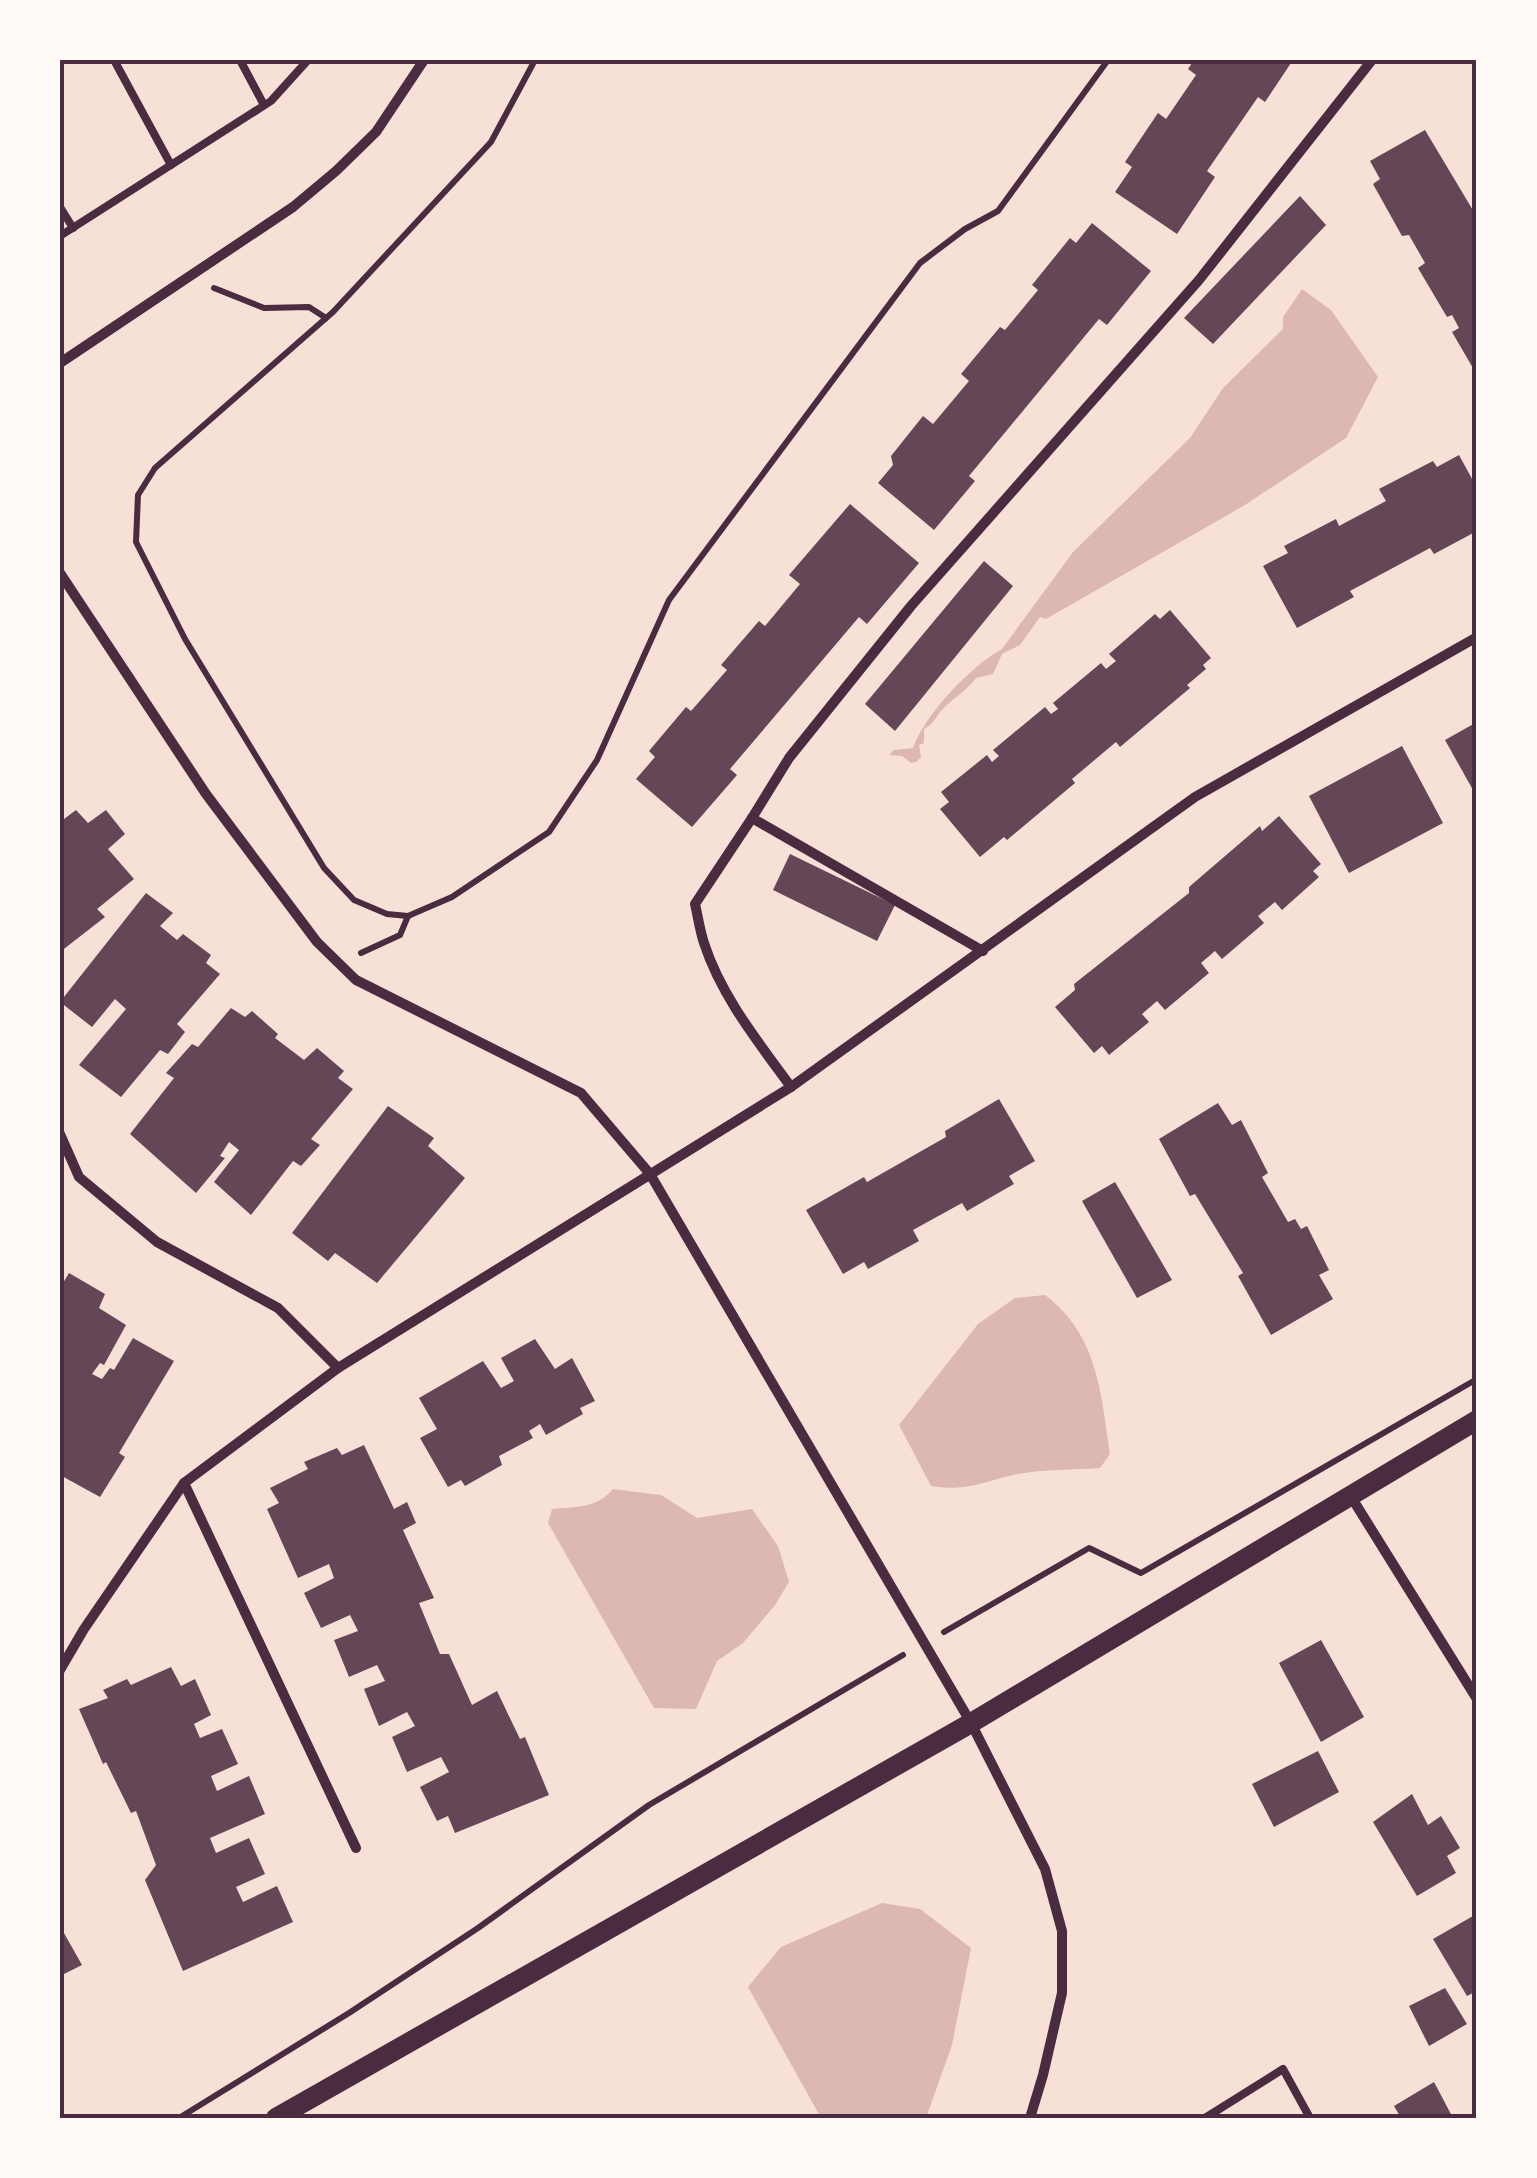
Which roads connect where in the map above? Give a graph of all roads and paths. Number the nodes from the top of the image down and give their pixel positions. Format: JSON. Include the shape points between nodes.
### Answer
{"nodes":[{"id":1,"x":114,"y":60,"type":"edge"},
{"id":2,"x":240,"y":60,"type":"edge"},
{"id":3,"x":308,"y":60,"type":"edge"},
{"id":4,"x":424,"y":60,"type":"edge"},
{"id":5,"x":534,"y":60,"type":"edge"},
{"id":6,"x":1108,"y":60,"type":"edge"},
{"id":7,"x":1372,"y":60,"type":"edge"},
{"id":8,"x":264,"y":105,"type":"junction"},
{"id":9,"x":171,"y":165,"type":"junction"},
{"id":10,"x":60,"y":207,"type":"edge"},
{"id":11,"x":72,"y":228,"type":"junction"},
{"id":12,"x":60,"y":236,"type":"edge"},
{"id":13,"x":192,"y":274,"type":"junction"},
{"id":14,"x":326,"y":318,"type":"junction"},
{"id":15,"x":60,"y":363,"type":"edge"},
{"id":16,"x":60,"y":573,"type":"edge"},
{"id":17,"x":1477,"y":637,"type":"edge"},
{"id":18,"x":752,"y":818,"type":"junction"},
{"id":19,"x":408,"y":916,"type":"junction"},
{"id":20,"x":983,"y":951,"type":"junction"},
{"id":21,"x":339,"y":963,"type":"junction"},
{"id":22,"x":791,"y":1088,"type":"junction"},
{"id":23,"x":60,"y":1134,"type":"edge"},
{"id":24,"x":650,"y":1174,"type":"junction"},
{"id":25,"x":338,"y":1368,"type":"junction"},
{"id":26,"x":1477,"y":1379,"type":"edge"},
{"id":27,"x":1477,"y":1420,"type":"edge"},
{"id":28,"x":184,"y":1484,"type":"junction"},
{"id":29,"x":1350,"y":1494,"type":"junction"},
{"id":30,"x":924,"y":1643,"type":"junction"},
{"id":31,"x":60,"y":1670,"type":"edge"},
{"id":32,"x":1477,"y":1699,"type":"edge"},
{"id":33,"x":970,"y":1722,"type":"junction"},
{"id":34,"x":356,"y":1848,"type":"dead end"},
{"id":35,"x":179,"y":2118,"type":"edge"},
{"id":36,"x":276,"y":2118,"type":"edge"},
{"id":37,"x":1030,"y":2118,"type":"edge"},
{"id":38,"x":1206,"y":2118,"type":"edge"},
{"id":39,"x":1310,"y":2118,"type":"edge"}],
"edges":[{"from":1,"to":9,"type":"lane"},
{"from":2,"to":8,"type":"lane"},
{"from":3,"to":8,"type":"lane"},
{"from":4,"to":13,"type":"street","via":[[376,132],[336,171]]},
{"from":5,"to":14,"type":"path","via":[[491,142]]},
{"from":6,"to":19,"type":"path","via":[[998,212],[920,262],[669,600],[597,760],[549,832],[452,896]]},
{"from":7,"to":18,"type":"street","via":[[1199,280],[899,621],[788,758]]},
{"from":8,"to":9,"type":"lane"},
{"from":9,"to":11,"type":"lane"},
{"from":10,"to":11,"type":"lane"},
{"from":11,"to":12,"type":"lane"},
{"from":13,"to":14,"type":"path","via":[[264,308],[309,307]]},
{"from":13,"to":15,"type":"street"},
{"from":14,"to":19,"type":"path","via":[[155,468],[138,495],[136,542],[324,868],[354,900]]},
{"from":16,"to":21,"type":"street","via":[[206,794],[316,942]]},
{"from":17,"to":20,"type":"street","via":[[1196,797]]},
{"from":18,"to":20,"type":"street"},
{"from":18,"to":22,"type":"street","via":[[696,904],[704,945],[721,980]]},
{"from":19,"to":21,"type":"path","via":[[400,935]]},
{"from":20,"to":22,"type":"street"},
{"from":21,"to":24,"type":"street","via":[[356,980],[581,1093]]},
{"from":22,"to":24,"type":"street"},
{"from":23,"to":25,"type":"street","via":[[79,1176],[92,1188],[157,1242],[278,1308]]},
{"from":24,"to":25,"type":"street"},
{"from":24,"to":30,"type":"street"},
{"from":25,"to":28,"type":"street"},
{"from":26,"to":30,"type":"path","via":[[1141,1574],[1089,1548]]},
{"from":27,"to":29,"type":"main road"},
{"from":28,"to":31,"type":"street"},
{"from":28,"to":34,"type":"street"},
{"from":29,"to":32,"type":"street"},
{"from":29,"to":33,"type":"main road"},
{"from":30,"to":33,"type":"street"},
{"from":30,"to":35,"type":"path","via":[[649,1806],[350,2013]]},
{"from":33,"to":36,"type":"main road"},
{"from":33,"to":37,"type":"street","via":[[1045,1869],[1062,1931],[1062,1993]]},
{"from":38,"to":39,"type":"lane","via":[[1283,2069]]}]}
